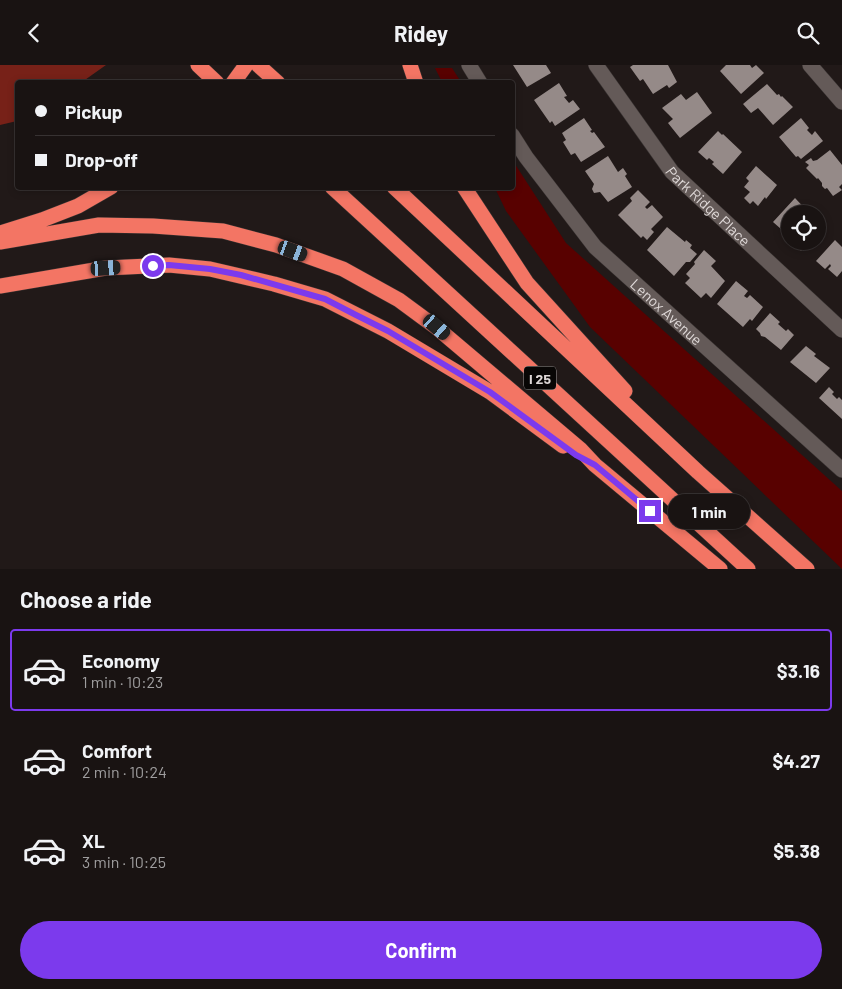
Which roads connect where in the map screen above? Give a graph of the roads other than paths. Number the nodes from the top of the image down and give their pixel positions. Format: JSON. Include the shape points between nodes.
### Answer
{"nodes":[{"id":1,"x":198,"y":65,"type":"edge"},
{"id":2,"x":246,"y":65,"type":"edge"},
{"id":3,"x":258,"y":65,"type":"edge"},
{"id":4,"x":410,"y":65,"type":"edge"},
{"id":5,"x":469,"y":65,"type":"edge"},
{"id":6,"x":596,"y":65,"type":"edge"},
{"id":7,"x":810,"y":65,"type":"edge"},
{"id":8,"x":214,"y":80,"type":"edge"},
{"id":9,"x":236,"y":80,"type":"edge"},
{"id":10,"x":275,"y":80,"type":"edge"},
{"id":11,"x":415,"y":80,"type":"edge"},
{"id":12,"x":478,"y":80,"type":"edge"},
{"id":13,"x":842,"y":102,"type":"edge"},
{"id":14,"x":515,"y":140,"type":"edge"},
{"id":15,"x":106,"y":190,"type":"edge"},
{"id":16,"x":335,"y":190,"type":"edge"},
{"id":17,"x":397,"y":190,"type":"edge"},
{"id":18,"x":466,"y":190,"type":"edge"},
{"id":19,"x":0,"y":233,"type":"edge"},
{"id":20,"x":0,"y":242,"type":"edge"},
{"id":21,"x":0,"y":286,"type":"edge"},
{"id":22,"x":842,"y":330,"type":"edge"},
{"id":23,"x":595,"y":465,"type":"junction"},
{"id":24,"x":842,"y":470,"type":"edge"},
{"id":25,"x":698,"y":472,"type":"junction"},
{"id":26,"x":720,"y":569,"type":"edge"},
{"id":27,"x":748,"y":569,"type":"edge"},
{"id":28,"x":807,"y":569,"type":"edge"}],
"edges":[{"from":1,"to":8,"type":"highway"},
{"from":2,"to":9,"type":"highway"},
{"from":3,"to":10,"type":"highway"},
{"from":4,"to":11,"type":"highway"},
{"from":5,"to":12,"type":"street"},
{"from":6,"to":22,"type":"street","name":"Park Ridge Place","via":[[672,172]]},
{"from":7,"to":13,"type":"street"},
{"from":14,"to":24,"type":"street","name":"Lenox Avenue","via":[[595,247]]},
{"from":15,"to":19,"type":"highway","via":[[78,206]]},
{"from":16,"to":27,"type":"highway","number":"I 25"},
{"from":17,"to":25,"type":"highway","number":"I 25"},
{"from":18,"to":25,"type":"highway","via":[[527,283]]},
{"from":20,"to":23,"type":"highway","via":[[99,225],[223,231],[276,245],[343,269],[437,327]]},
{"from":21,"to":23,"type":"highway","via":[[106,268],[169,265],[241,275],[325,299],[388,331],[490,392],[576,455]]},
{"from":23,"to":26,"type":"highway"},
{"from":25,"to":28,"type":"highway","number":"I 25"}]}
